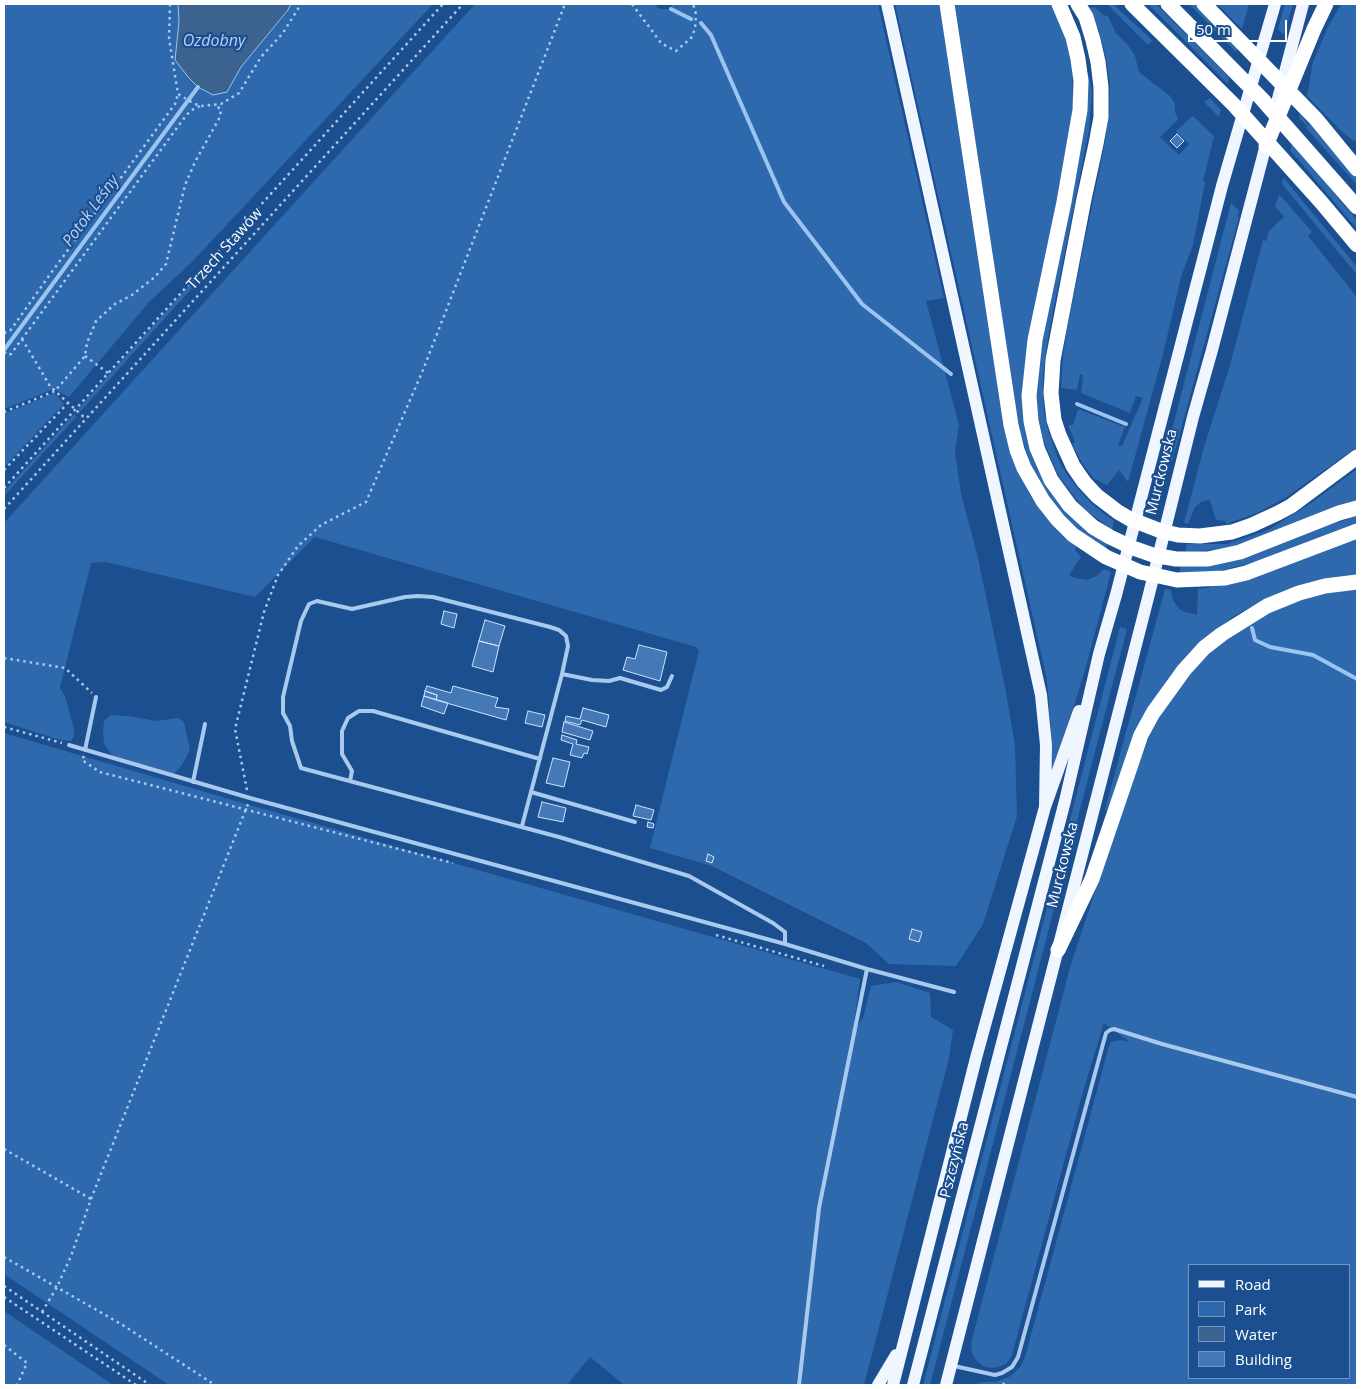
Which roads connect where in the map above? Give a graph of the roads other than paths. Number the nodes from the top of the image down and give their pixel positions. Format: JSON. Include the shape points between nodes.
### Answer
{"nodes":[{"id":1,"x":887,"y":4,"type":"edge"},
{"id":2,"x":947,"y":4,"type":"edge"},
{"id":3,"x":1059,"y":4,"type":"edge"},
{"id":4,"x":1078,"y":4,"type":"edge"},
{"id":5,"x":1132,"y":4,"type":"edge"},
{"id":6,"x":1168,"y":4,"type":"edge"},
{"id":7,"x":1204,"y":4,"type":"edge"},
{"id":8,"x":1274,"y":4,"type":"edge"},
{"id":9,"x":1303,"y":4,"type":"edge"},
{"id":10,"x":1326,"y":4,"type":"edge"},
{"id":11,"x":1266,"y":146,"type":"junction"},
{"id":12,"x":1357,"y":169,"type":"edge"},
{"id":13,"x":1357,"y":208,"type":"edge"},
{"id":14,"x":1357,"y":245,"type":"edge"},
{"id":15,"x":1357,"y":457,"type":"edge"},
{"id":16,"x":1357,"y":508,"type":"edge"},
{"id":17,"x":1357,"y":531,"type":"edge"},
{"id":18,"x":1357,"y":582,"type":"edge"},
{"id":19,"x":1099,"y":654,"type":"junction"},
{"id":20,"x":562,"y":674,"type":"junction"},
{"id":21,"x":672,"y":676,"type":"dead end"},
{"id":22,"x":96,"y":697,"type":"road end"},
{"id":23,"x":205,"y":724,"type":"dead end"},
{"id":24,"x":70,"y":746,"type":"road end"},
{"id":25,"x":85,"y":750,"type":"junction"},
{"id":26,"x":540,"y":759,"type":"junction"},
{"id":27,"x":350,"y":781,"type":"junction"},
{"id":28,"x":193,"y":782,"type":"junction"},
{"id":29,"x":531,"y":792,"type":"junction"},
{"id":30,"x":1045,"y":807,"type":"junction"},
{"id":31,"x":635,"y":822,"type":"dead end"},
{"id":32,"x":522,"y":826,"type":"junction"},
{"id":33,"x":1028,"y":943,"type":"joint"},
{"id":34,"x":785,"y":944,"type":"junction"},
{"id":35,"x":1058,"y":950,"type":"junction"},
{"id":36,"x":867,"y":969,"type":"junction"},
{"id":37,"x":954,"y":992,"type":"dead end"},
{"id":38,"x":1357,"y":1097,"type":"edge"},
{"id":39,"x":904,"y":1340,"type":"junction"},
{"id":40,"x":952,"y":1365,"type":"junction"},
{"id":41,"x":799,"y":1385,"type":"edge"},
{"id":42,"x":878,"y":1385,"type":"edge"},
{"id":43,"x":893,"y":1385,"type":"edge"},
{"id":44,"x":913,"y":1385,"type":"edge"},
{"id":45,"x":946,"y":1385,"type":"edge"}],
"edges":[{"from":1,"to":30,"type":"main road","via":[[1039,685],[1046,745]]},
{"from":2,"to":17,"type":"highway","via":[[1011,425],[1017,450],[1033,486],[1058,520],[1073,535],[1106,557],[1140,572],[1177,580],[1225,578],[1246,573]]},
{"from":3,"to":16,"type":"highway","via":[[1073,37],[1081,81],[1080,110],[1035,340],[1030,382],[1030,408],[1037,448],[1051,480],[1070,506],[1093,527],[1148,553],[1182,560],[1208,559],[1240,552]]},
{"from":4,"to":15,"type":"highway","via":[[1086,16],[1101,87],[1100,117],[1053,360],[1051,393],[1054,420],[1073,466],[1089,488],[1118,512],[1153,529],[1188,536],[1232,532],[1261,521],[1291,506]]},
{"from":5,"to":14,"type":"highway","via":[[1234,106]]},
{"from":6,"to":13,"type":"highway","via":[[1261,98]]},
{"from":7,"to":12,"type":"highway","via":[[1316,119]]},
{"from":8,"to":19,"type":"main road","name":"Murckowska","via":[[1222,186]]},
{"from":9,"to":11,"type":"main road","name":"Murckowska"},
{"from":10,"to":11,"type":"highway"},
{"from":11,"to":35,"type":"main road","name":"Murckowska","via":[[1193,417]]},
{"from":18,"to":35,"type":"highway","via":[[1299,592],[1267,606],[1222,634],[1184,670],[1153,713],[1142,736],[1092,879]]},
{"from":19,"to":30,"type":"main road"},
{"from":19,"to":33,"type":"main road","name":"Murckowska"},
{"from":20,"to":21,"type":"lane","via":[[592,680],[620,678],[661,690],[667,687]]},
{"from":20,"to":26,"type":"lane"},
{"from":20,"to":27,"type":"lane","via":[[568,646],[566,636],[550,627],[418,596],[352,609],[318,601],[309,604],[298,630],[283,697],[283,713],[290,726],[301,768]]},
{"from":22,"to":25,"type":"lane"},
{"from":23,"to":28,"type":"lane"},
{"from":24,"to":25,"type":"lane"},
{"from":25,"to":28,"type":"lane"},
{"from":26,"to":27,"type":"lane","via":[[373,711],[359,711],[348,718],[342,731],[342,754],[352,772]]},
{"from":26,"to":29,"type":"lane"},
{"from":27,"to":32,"type":"lane"},
{"from":28,"to":34,"type":"lane"},
{"from":29,"to":31,"type":"lane"},
{"from":29,"to":32,"type":"lane"},
{"from":30,"to":39,"type":"main road","via":[[976,1058]]},
{"from":32,"to":34,"type":"lane","via":[[689,876],[773,923],[785,932]]},
{"from":33,"to":44,"type":"main road","name":"Pszczyńska"},
{"from":34,"to":36,"type":"lane"},
{"from":35,"to":40,"type":"main road"},
{"from":36,"to":37,"type":"lane"},
{"from":36,"to":41,"type":"lane","via":[[819,1208]]},
{"from":38,"to":40,"type":"lane","via":[[1110,1030],[1106,1033],[1018,1357],[1012,1367],[995,1375]]},
{"from":39,"to":42,"type":"main road"},
{"from":39,"to":43,"type":"main road"},
{"from":40,"to":45,"type":"main road"}]}
